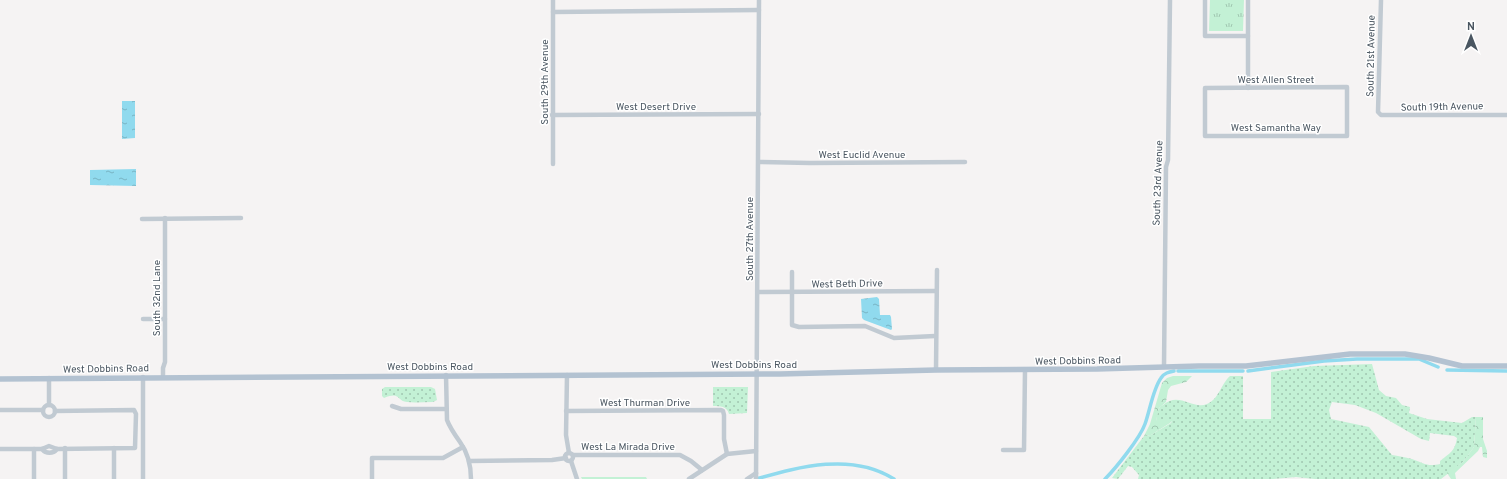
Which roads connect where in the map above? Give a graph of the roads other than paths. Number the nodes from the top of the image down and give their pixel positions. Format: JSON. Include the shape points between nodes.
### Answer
{"nodes":[{"id":1,"x":553,"y":0,"type":"edge"},
{"id":2,"x":759,"y":0,"type":"edge"},
{"id":3,"x":1170,"y":0,"type":"edge"},
{"id":4,"x":1205,"y":0,"type":"edge"},
{"id":5,"x":1248,"y":0,"type":"edge"},
{"id":6,"x":1381,"y":0,"type":"edge"},
{"id":7,"x":759,"y":10,"type":"junction"},
{"id":8,"x":553,"y":12,"type":"junction"},
{"id":9,"x":1248,"y":36,"type":"junction"},
{"id":10,"x":1248,"y":88,"type":"junction"},
{"id":11,"x":1378,"y":112,"type":"joint"},
{"id":12,"x":759,"y":114,"type":"junction"},
{"id":13,"x":552,"y":115,"type":"junction"},
{"id":14,"x":1507,"y":115,"type":"edge"},
{"id":15,"x":1205,"y":136,"type":"joint"},
{"id":16,"x":1347,"y":136,"type":"joint"},
{"id":17,"x":759,"y":162,"type":"junction"},
{"id":18,"x":965,"y":162,"type":"dead end"},
{"id":19,"x":553,"y":164,"type":"dead end"},
{"id":20,"x":142,"y":218,"type":"dead end"},
{"id":21,"x":165,"y":218,"type":"junction"},
{"id":22,"x":241,"y":218,"type":"dead end"},
{"id":23,"x":937,"y":270,"type":"dead end"},
{"id":24,"x":792,"y":272,"type":"dead end"},
{"id":25,"x":936,"y":291,"type":"junction"},
{"id":26,"x":758,"y":292,"type":"junction"},
{"id":27,"x":792,"y":292,"type":"junction"},
{"id":28,"x":143,"y":319,"type":"dead end"},
{"id":29,"x":165,"y":319,"type":"junction"},
{"id":30,"x":936,"y":336,"type":"junction"},
{"id":31,"x":1507,"y":366,"type":"edge"},
{"id":32,"x":1164,"y":367,"type":"junction"},
{"id":33,"x":936,"y":370,"type":"junction"},
{"id":34,"x":1025,"y":370,"type":"junction"},
{"id":35,"x":757,"y":373,"type":"junction"},
{"id":36,"x":567,"y":374,"type":"junction"},
{"id":37,"x":446,"y":375,"type":"junction"},
{"id":38,"x":143,"y":377,"type":"junction"},
{"id":39,"x":163,"y":377,"type":"junction"},
{"id":40,"x":49,"y":378,"type":"junction"},
{"id":41,"x":0,"y":379,"type":"edge"},
{"id":42,"x":49,"y":405,"type":"junction"},
{"id":43,"x":392,"y":406,"type":"dead end"},
{"id":44,"x":0,"y":410,"type":"edge"},
{"id":45,"x":43,"y":410,"type":"junction"},
{"id":46,"x":446,"y":410,"type":"junction"},
{"id":47,"x":55,"y":411,"type":"junction"},
{"id":48,"x":566,"y":411,"type":"junction"},
{"id":49,"x":463,"y":446,"type":"junction"},
{"id":50,"x":65,"y":448,"type":"junction"},
{"id":51,"x":114,"y":448,"type":"junction"},
{"id":52,"x":0,"y":449,"type":"edge"},
{"id":53,"x":34,"y":449,"type":"junction"},
{"id":54,"x":1003,"y":450,"type":"dead end"},
{"id":55,"x":756,"y":451,"type":"junction"},
{"id":56,"x":571,"y":454,"type":"junction"},
{"id":57,"x":727,"y":454,"type":"junction"},
{"id":58,"x":566,"y":458,"type":"junction"},
{"id":59,"x":469,"y":461,"type":"junction"},
{"id":60,"x":571,"y":461,"type":"junction"},
{"id":61,"x":702,"y":470,"type":"junction"},
{"id":62,"x":756,"y":476,"type":"edge"},
{"id":63,"x":34,"y":479,"type":"edge"},
{"id":64,"x":65,"y":479,"type":"edge"},
{"id":65,"x":114,"y":479,"type":"edge"},
{"id":66,"x":144,"y":479,"type":"edge"},
{"id":67,"x":372,"y":479,"type":"edge"},
{"id":68,"x":471,"y":479,"type":"edge"},
{"id":69,"x":577,"y":479,"type":"edge"},
{"id":70,"x":689,"y":479,"type":"edge"},
{"id":71,"x":747,"y":479,"type":"edge"}],
"edges":[{"from":1,"to":8,"type":"street","name":"South 29th Avenue"},
{"from":2,"to":7,"type":"street","name":"South 27th Avenue"},
{"from":3,"to":32,"type":"street","name":"South 23rd Avenue"},
{"from":4,"to":9,"type":"street","via":[[1205,36]]},
{"from":5,"to":9,"type":"street"},
{"from":6,"to":11,"type":"street","name":"South 21st Avenue"},
{"from":7,"to":8,"type":"street"},
{"from":7,"to":12,"type":"street","name":"South 27th Avenue"},
{"from":8,"to":13,"type":"street","name":"South 29th Avenue"},
{"from":9,"to":10,"type":"street"},
{"from":10,"to":15,"type":"street","name":"West Allen Street","via":[[1205,88]]},
{"from":10,"to":16,"type":"street","name":"West Allen Street","via":[[1346,87]]},
{"from":11,"to":14,"type":"street","name":"South 19th Avenue","via":[[1383,116]]},
{"from":12,"to":13,"type":"street","name":"West Desert Drive"},
{"from":12,"to":17,"type":"street","name":"South 27th Avenue"},
{"from":13,"to":19,"type":"street","name":"South 29th Avenue"},
{"from":15,"to":16,"type":"street","name":"West Samantha Way"},
{"from":17,"to":18,"type":"street","name":"West Euclid Avenue"},
{"from":17,"to":26,"type":"street","name":"South 27th Avenue"},
{"from":20,"to":21,"type":"street"},
{"from":21,"to":22,"type":"street"},
{"from":21,"to":29,"type":"street","name":"South 32nd Lane"},
{"from":23,"to":25,"type":"street"},
{"from":24,"to":27,"type":"street"},
{"from":25,"to":27,"type":"street","name":"West Beth Drive"},
{"from":25,"to":30,"type":"street"},
{"from":26,"to":27,"type":"street","name":"West Beth Drive"},
{"from":26,"to":35,"type":"street","name":"South 27th Avenue"},
{"from":27,"to":30,"type":"street","via":[[792,326],[865,326],[894,338]]},
{"from":28,"to":29,"type":"street"},
{"from":29,"to":39,"type":"street","name":"South 32nd Lane"},
{"from":30,"to":33,"type":"street"},
{"from":31,"to":32,"type":"main road","name":"West Dobbins Road","via":[[1462,366],[1418,355],[1385,354],[1328,356],[1253,366]]},
{"from":32,"to":34,"type":"main road","name":"West Dobbins Road"},
{"from":33,"to":34,"type":"main road","name":"West Dobbins Road"},
{"from":33,"to":35,"type":"main road","name":"West Dobbins Road"},
{"from":34,"to":54,"type":"street","via":[[1024,450]]},
{"from":35,"to":36,"type":"main road","name":"West Dobbins Road"},
{"from":35,"to":55,"type":"street","name":"South 27th Avenue"},
{"from":36,"to":37,"type":"main road","name":"West Dobbins Road"},
{"from":36,"to":48,"type":"street"},
{"from":37,"to":39,"type":"main road","name":"West Dobbins Road"},
{"from":37,"to":46,"type":"street"},
{"from":38,"to":39,"type":"main road","name":"West Dobbins Road"},
{"from":38,"to":40,"type":"main road","name":"West Dobbins Road"},
{"from":38,"to":66,"type":"street"},
{"from":40,"to":41,"type":"main road","name":"West Dobbins Road"},
{"from":40,"to":42,"type":"street"},
{"from":42,"to":45,"type":"street"},
{"from":42,"to":47,"type":"street","via":[[54,407]]},
{"from":43,"to":46,"type":"street","via":[[401,409]]},
{"from":44,"to":45,"type":"street"},
{"from":45,"to":47,"type":"street","via":[[45,416],[49,417],[53,416]]},
{"from":46,"to":49,"type":"street","via":[[450,426]]},
{"from":47,"to":51,"type":"street","via":[[134,410],[135,448]]},
{"from":48,"to":56,"type":"street","via":[[566,435]]},
{"from":48,"to":57,"type":"street","name":"West Thurman Drive","via":[[723,411]]},
{"from":49,"to":59,"type":"street"},
{"from":49,"to":67,"type":"street","via":[[443,458],[372,458]]},
{"from":50,"to":51,"type":"street"},
{"from":50,"to":53,"type":"street","via":[[49,446]]},
{"from":50,"to":64,"type":"street"},
{"from":51,"to":65,"type":"street"},
{"from":52,"to":53,"type":"street"},
{"from":53,"to":63,"type":"street"},
{"from":55,"to":57,"type":"street"},
{"from":55,"to":62,"type":"street","name":"South 27th Avenue"},
{"from":56,"to":58,"type":"street","via":[[566,455]]},
{"from":56,"to":60,"type":"street"},
{"from":56,"to":61,"type":"street","name":"West La Mirada Drive","via":[[680,455]]},
{"from":57,"to":61,"type":"street"},
{"from":58,"to":59,"type":"street"},
{"from":58,"to":60,"type":"street","via":[[567,461]]},
{"from":59,"to":68,"type":"street"},
{"from":60,"to":69,"type":"street"},
{"from":61,"to":70,"type":"street"},
{"from":62,"to":71,"type":"street"}]}
